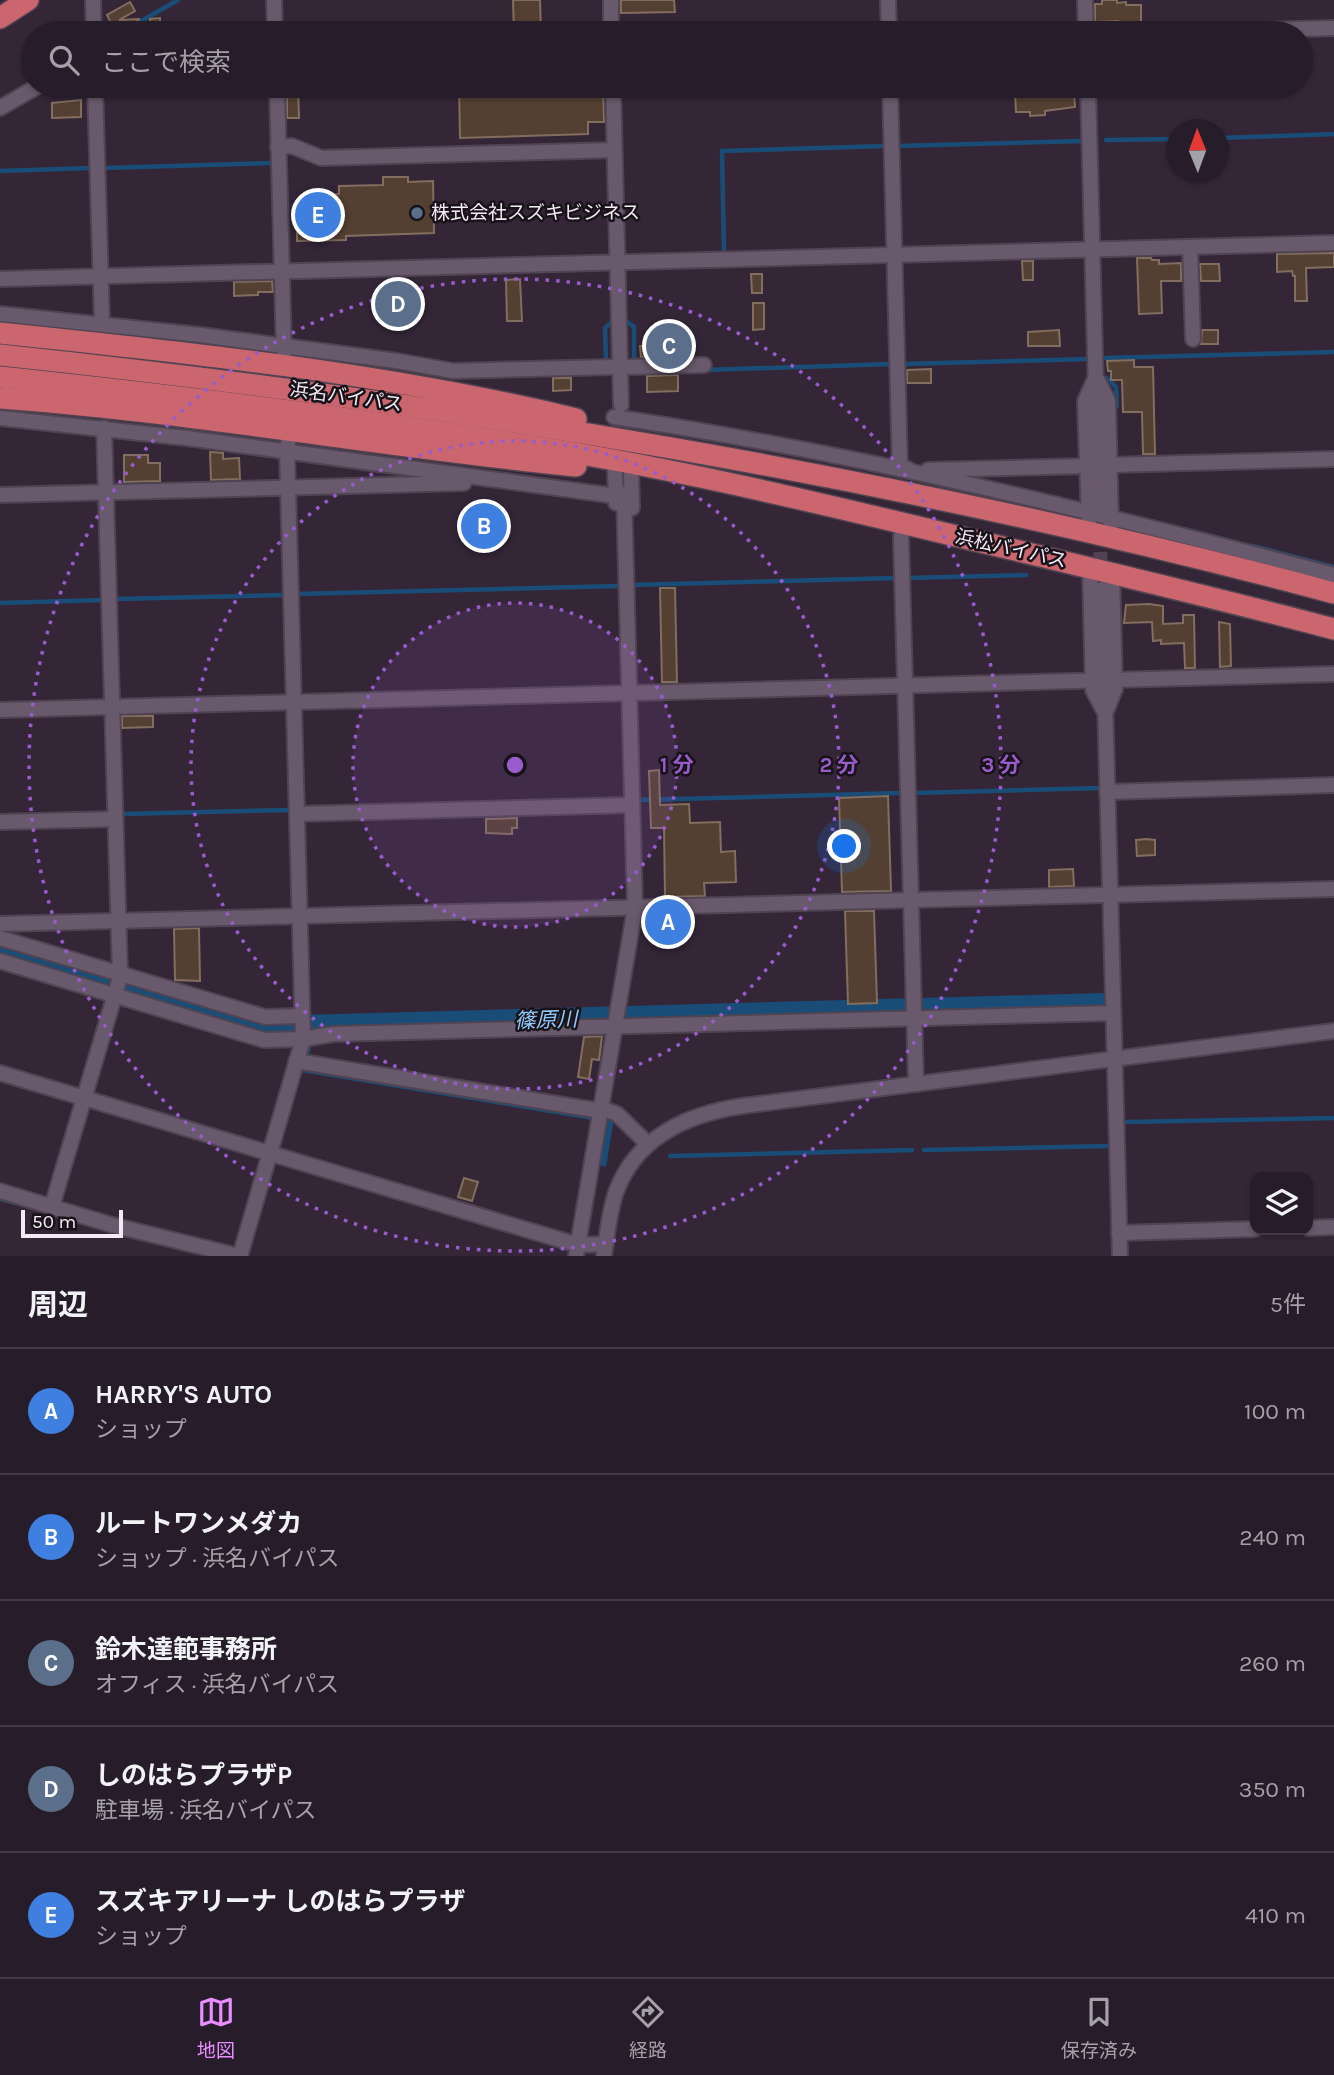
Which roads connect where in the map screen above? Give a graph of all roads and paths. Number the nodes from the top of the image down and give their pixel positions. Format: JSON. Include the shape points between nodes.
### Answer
{"nodes":[{"id":1,"x":28,"y":0,"type":"edge"},
{"id":2,"x":93,"y":0,"type":"edge"},
{"id":3,"x":274,"y":0,"type":"edge"},
{"id":4,"x":611,"y":0,"type":"edge"},
{"id":5,"x":888,"y":0,"type":"edge"},
{"id":6,"x":1085,"y":0,"type":"edge"},
{"id":7,"x":0,"y":18,"type":"edge"},
{"id":8,"x":94,"y":21,"type":"edge"},
{"id":9,"x":275,"y":21,"type":"edge"},
{"id":10,"x":611,"y":21,"type":"edge"},
{"id":11,"x":889,"y":21,"type":"edge"},
{"id":12,"x":1086,"y":21,"type":"edge"},
{"id":13,"x":1334,"y":28,"type":"edge"},
{"id":14,"x":1313,"y":29,"type":"edge"},
{"id":15,"x":21,"y":96,"type":"edge"},
{"id":16,"x":95,"y":98,"type":"edge"},
{"id":17,"x":277,"y":98,"type":"edge"},
{"id":18,"x":613,"y":98,"type":"edge"},
{"id":19,"x":890,"y":98,"type":"edge"},
{"id":20,"x":1087,"y":98,"type":"edge"},
{"id":21,"x":0,"y":108,"type":"edge"},
{"id":22,"x":278,"y":147,"type":"junction"},
{"id":23,"x":614,"y":150,"type":"junction"},
{"id":24,"x":1334,"y":243,"type":"edge"},
{"id":25,"x":1190,"y":247,"type":"junction"},
{"id":26,"x":1092,"y":250,"type":"junction"},
{"id":27,"x":895,"y":255,"type":"junction"},
{"id":28,"x":618,"y":262,"type":"junction"},
{"id":29,"x":282,"y":271,"type":"junction"},
{"id":30,"x":100,"y":276,"type":"junction"},
{"id":31,"x":0,"y":279,"type":"edge"},
{"id":32,"x":0,"y":314,"type":"edge"},
{"id":33,"x":619,"y":322,"type":"junction"},
{"id":34,"x":102,"y":323,"type":"junction"},
{"id":35,"x":0,"y":333,"type":"edge"},
{"id":36,"x":1193,"y":340,"type":"dead end"},
{"id":37,"x":0,"y":355,"type":"edge"},
{"id":38,"x":283,"y":356,"type":"junction"},
{"id":39,"x":704,"y":365,"type":"dead end"},
{"id":40,"x":612,"y":367,"type":"junction"},
{"id":41,"x":628,"y":367,"type":"junction"},
{"id":42,"x":0,"y":377,"type":"edge"},
{"id":43,"x":1096,"y":377,"type":"junction"},
{"id":44,"x":0,"y":398,"type":"edge"},
{"id":45,"x":0,"y":418,"type":"edge"},
{"id":46,"x":622,"y":421,"type":"junction"},
{"id":47,"x":104,"y":429,"type":"junction"},
{"id":48,"x":288,"y":441,"type":"junction"},
{"id":49,"x":691,"y":451,"type":"junction"},
{"id":50,"x":1334,"y":459,"type":"edge"},
{"id":51,"x":1109,"y":465,"type":"junction"},
{"id":52,"x":1087,"y":466,"type":"junction"},
{"id":53,"x":900,"y":469,"type":"junction"},
{"id":54,"x":623,"y":470,"type":"junction"},
{"id":55,"x":686,"y":474,"type":"junction"},
{"id":56,"x":465,"y":475,"type":"junction"},
{"id":57,"x":288,"y":488,"type":"junction"},
{"id":58,"x":106,"y":492,"type":"junction"},
{"id":59,"x":0,"y":495,"type":"edge"},
{"id":60,"x":620,"y":495,"type":"junction"},
{"id":61,"x":1100,"y":522,"type":"junction"},
{"id":62,"x":904,"y":524,"type":"junction"},
{"id":63,"x":1090,"y":568,"type":"junction"},
{"id":64,"x":626,"y":573,"type":"junction"},
{"id":65,"x":1334,"y":575,"type":"edge"},
{"id":66,"x":1282,"y":579,"type":"junction"},
{"id":67,"x":1107,"y":581,"type":"junction"},
{"id":68,"x":1334,"y":593,"type":"edge"},
{"id":69,"x":1334,"y":599,"type":"edge"},
{"id":70,"x":1334,"y":629,"type":"edge"},
{"id":71,"x":1334,"y":674,"type":"edge"},
{"id":72,"x":1104,"y":680,"type":"junction"},
{"id":73,"x":905,"y":685,"type":"junction"},
{"id":74,"x":629,"y":693,"type":"junction"},
{"id":75,"x":294,"y":702,"type":"junction"},
{"id":76,"x":112,"y":707,"type":"junction"},
{"id":77,"x":0,"y":710,"type":"edge"},
{"id":78,"x":1105,"y":714,"type":"junction"},
{"id":79,"x":1334,"y":785,"type":"edge"},
{"id":80,"x":1107,"y":792,"type":"junction"},
{"id":81,"x":632,"y":805,"type":"junction"},
{"id":82,"x":297,"y":814,"type":"junction"},
{"id":83,"x":115,"y":819,"type":"junction"},
{"id":84,"x":0,"y":822,"type":"edge"},
{"id":85,"x":1334,"y":889,"type":"edge"},
{"id":86,"x":1110,"y":895,"type":"junction"},
{"id":87,"x":911,"y":901,"type":"junction"},
{"id":88,"x":635,"y":908,"type":"junction"},
{"id":89,"x":300,"y":918,"type":"junction"},
{"id":90,"x":118,"y":922,"type":"junction"},
{"id":91,"x":0,"y":924,"type":"edge"},
{"id":92,"x":0,"y":938,"type":"edge"},
{"id":93,"x":0,"y":961,"type":"edge"},
{"id":94,"x":118,"y":982,"type":"junction"},
{"id":95,"x":914,"y":1013,"type":"junction"},
{"id":96,"x":1113,"y":1013,"type":"junction"},
{"id":97,"x":616,"y":1021,"type":"junction"},
{"id":98,"x":302,"y":1027,"type":"junction"},
{"id":99,"x":1334,"y":1031,"type":"edge"},
{"id":100,"x":1114,"y":1059,"type":"junction"},
{"id":101,"x":296,"y":1061,"type":"junction"},
{"id":102,"x":0,"y":1073,"type":"edge"},
{"id":103,"x":916,"y":1084,"type":"junction"},
{"id":104,"x":84,"y":1098,"type":"junction"},
{"id":105,"x":601,"y":1109,"type":"junction"},
{"id":106,"x":648,"y":1144,"type":"junction"},
{"id":107,"x":270,"y":1154,"type":"junction"},
{"id":108,"x":0,"y":1191,"type":"edge"},
{"id":109,"x":52,"y":1206,"type":"junction"},
{"id":110,"x":1334,"y":1227,"type":"edge"},
{"id":111,"x":1313,"y":1228,"type":"edge"},
{"id":112,"x":1250,"y":1229,"type":"edge"},
{"id":113,"x":1119,"y":1233,"type":"junction"},
{"id":114,"x":605,"y":1250,"type":"edge"},
{"id":115,"x":577,"y":1251,"type":"edge"},
{"id":116,"x":239,"y":1256,"type":"edge"},
{"id":117,"x":1120,"y":1256,"type":"edge"}],
"edges":[{"from":1,"to":7,"type":"highway"},
{"from":2,"to":8,"type":"street"},
{"from":3,"to":9,"type":"street"},
{"from":4,"to":10,"type":"street"},
{"from":5,"to":11,"type":"street"},
{"from":6,"to":12,"type":"street"},
{"from":13,"to":14,"type":"street"},
{"from":15,"to":21,"type":"street"},
{"from":16,"to":30,"type":"street"},
{"from":17,"to":22,"type":"street"},
{"from":18,"to":23,"type":"street"},
{"from":19,"to":27,"type":"street"},
{"from":20,"to":26,"type":"street"},
{"from":22,"to":23,"type":"street","via":[[292,146],[321,158]]},
{"from":22,"to":29,"type":"street"},
{"from":23,"to":28,"type":"street"},
{"from":24,"to":25,"type":"street"},
{"from":25,"to":26,"type":"street"},
{"from":25,"to":36,"type":"street"},
{"from":26,"to":27,"type":"street"},
{"from":26,"to":43,"type":"street"},
{"from":27,"to":28,"type":"street"},
{"from":27,"to":53,"type":"street"},
{"from":28,"to":29,"type":"street"},
{"from":28,"to":33,"type":"street"},
{"from":29,"to":30,"type":"street"},
{"from":29,"to":38,"type":"street"},
{"from":30,"to":31,"type":"street"},
{"from":30,"to":34,"type":"street"},
{"from":32,"to":34,"type":"street"},
{"from":33,"to":40,"type":"street"},
{"from":33,"to":41,"type":"street","via":[[628,345]]},
{"from":33,"to":46,"type":"street"},
{"from":34,"to":38,"type":"street"},
{"from":35,"to":38,"type":"highway"},
{"from":37,"to":49,"type":"highway","name":"浜名バイパス","via":[[376,401]]},
{"from":38,"to":40,"type":"street","via":[[453,372]]},
{"from":38,"to":46,"type":"highway","via":[[440,390]]},
{"from":39,"to":41,"type":"street"},
{"from":40,"to":46,"type":"street"},
{"from":41,"to":46,"type":"street"},
{"from":42,"to":55,"type":"highway","name":"浜名バイパス","via":[[387,424]]},
{"from":43,"to":51,"type":"street","via":[[1108,401]]},
{"from":43,"to":52,"type":"street","via":[[1085,401]]},
{"from":43,"to":61,"type":"street"},
{"from":44,"to":48,"type":"highway","via":[[102,408]]},
{"from":45,"to":47,"type":"street"},
{"from":46,"to":49,"type":"highway"},
{"from":46,"to":53,"type":"street"},
{"from":47,"to":48,"type":"street"},
{"from":47,"to":58,"type":"street"},
{"from":48,"to":54,"type":"highway"},
{"from":48,"to":56,"type":"street"},
{"from":48,"to":57,"type":"street"},
{"from":49,"to":61,"type":"highway","name":"浜松バイパス","via":[[926,496]]},
{"from":50,"to":51,"type":"street"},
{"from":51,"to":61,"type":"street"},
{"from":52,"to":53,"type":"street"},
{"from":52,"to":61,"type":"street"},
{"from":53,"to":61,"type":"street"},
{"from":54,"to":55,"type":"highway"},
{"from":54,"to":60,"type":"street"},
{"from":54,"to":64,"type":"street","via":[[634,548]]},
{"from":55,"to":62,"type":"highway","name":"浜松バイパス"},
{"from":56,"to":57,"type":"street","via":[[464,483]]},
{"from":56,"to":60,"type":"street"},
{"from":57,"to":58,"type":"street"},
{"from":57,"to":75,"type":"street"},
{"from":58,"to":59,"type":"street"},
{"from":58,"to":76,"type":"street"},
{"from":60,"to":64,"type":"street","via":[[617,549]]},
{"from":61,"to":65,"type":"street"},
{"from":61,"to":66,"type":"highway","name":"浜松バイパス"},
{"from":62,"to":63,"type":"highway","name":"浜松バイパス"},
{"from":62,"to":73,"type":"street"},
{"from":63,"to":67,"type":"highway","name":"浜松バイパス"},
{"from":63,"to":72,"type":"street"},
{"from":64,"to":74,"type":"street"},
{"from":66,"to":68,"type":"highway","name":"浜松バイパス"},
{"from":66,"to":69,"type":"highway"},
{"from":67,"to":70,"type":"highway","name":"浜松バイパス"},
{"from":67,"to":72,"type":"street"},
{"from":71,"to":72,"type":"street"},
{"from":72,"to":73,"type":"street"},
{"from":72,"to":78,"type":"street","via":[[1115,689]]},
{"from":72,"to":78,"type":"street","via":[[1093,690]]},
{"from":73,"to":74,"type":"street"},
{"from":73,"to":87,"type":"street"},
{"from":74,"to":75,"type":"street"},
{"from":74,"to":81,"type":"street"},
{"from":75,"to":76,"type":"street"},
{"from":75,"to":82,"type":"street"},
{"from":76,"to":77,"type":"street"},
{"from":76,"to":83,"type":"street"},
{"from":78,"to":80,"type":"street"},
{"from":79,"to":80,"type":"street"},
{"from":80,"to":86,"type":"street"},
{"from":81,"to":82,"type":"street"},
{"from":81,"to":88,"type":"street"},
{"from":82,"to":89,"type":"street"},
{"from":83,"to":84,"type":"street"},
{"from":83,"to":90,"type":"street"},
{"from":85,"to":86,"type":"street"},
{"from":86,"to":87,"type":"street"},
{"from":86,"to":96,"type":"street"},
{"from":87,"to":88,"type":"street"},
{"from":87,"to":95,"type":"street"},
{"from":88,"to":89,"type":"street"},
{"from":88,"to":97,"type":"street"},
{"from":89,"to":90,"type":"street"},
{"from":89,"to":98,"type":"street"},
{"from":90,"to":91,"type":"street"},
{"from":90,"to":94,"type":"street"},
{"from":92,"to":94,"type":"street"},
{"from":93,"to":94,"type":"street"},
{"from":94,"to":98,"type":"street"},
{"from":94,"to":98,"type":"street","via":[[264,1040]]},
{"from":94,"to":104,"type":"street"},
{"from":95,"to":96,"type":"street"},
{"from":95,"to":97,"type":"street"},
{"from":95,"to":103,"type":"street"},
{"from":96,"to":100,"type":"street"},
{"from":97,"to":98,"type":"street","via":[[333,1034]]},
{"from":97,"to":105,"type":"street"},
{"from":98,"to":101,"type":"street"},
{"from":99,"to":100,"type":"street"},
{"from":100,"to":103,"type":"street"},
{"from":100,"to":113,"type":"street"},
{"from":101,"to":105,"type":"street"},
{"from":101,"to":107,"type":"street"},
{"from":102,"to":104,"type":"street"},
{"from":103,"to":106,"type":"street","via":[[723,1109],[686,1119]]},
{"from":104,"to":107,"type":"street"},
{"from":104,"to":109,"type":"street"},
{"from":105,"to":106,"type":"street","via":[[617,1114]]},
{"from":105,"to":115,"type":"street"},
{"from":106,"to":114,"type":"street","via":[[616,1191]]},
{"from":107,"to":115,"type":"street"},
{"from":107,"to":116,"type":"street"},
{"from":108,"to":109,"type":"street"},
{"from":109,"to":116,"type":"street"},
{"from":110,"to":111,"type":"street"},
{"from":112,"to":113,"type":"street"},
{"from":113,"to":117,"type":"street"},
{"from":114,"to":115,"type":"street"}]}
